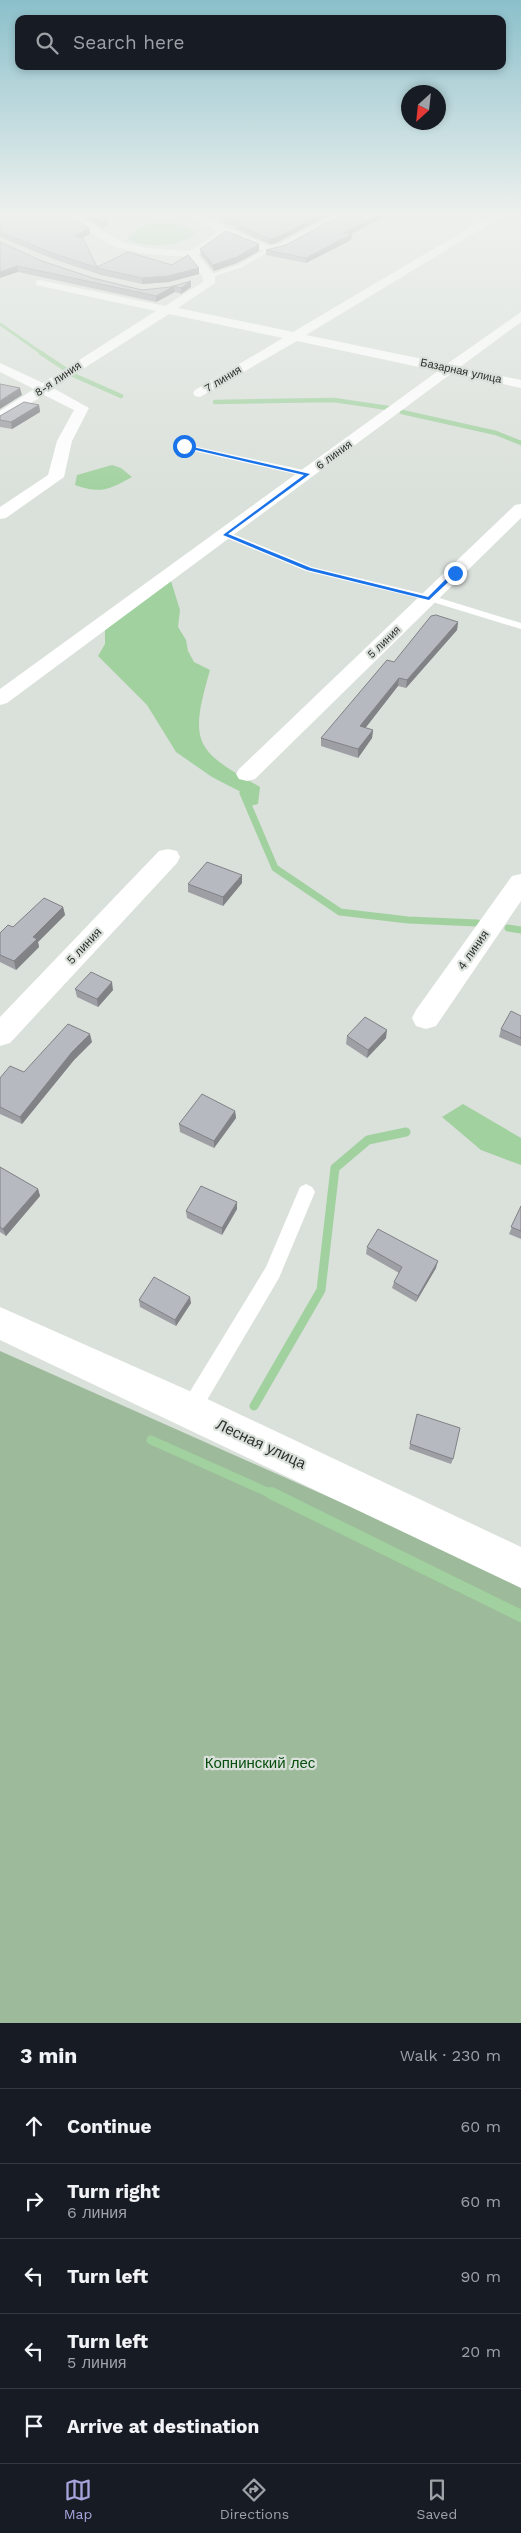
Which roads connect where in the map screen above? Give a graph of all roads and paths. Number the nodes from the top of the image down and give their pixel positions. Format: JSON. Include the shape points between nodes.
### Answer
{"nodes":[{"id":1,"x":150,"y":306,"type":"edge"},
{"id":2,"x":173,"y":306,"type":"edge"},
{"id":3,"x":346,"y":306,"type":"edge"},
{"id":4,"x":167,"y":310,"type":"junction"},
{"id":5,"x":521,"y":316,"type":"edge"},
{"id":6,"x":296,"y":336,"type":"junction"},
{"id":7,"x":0,"y":367,"type":"edge"},
{"id":8,"x":450,"y":369,"type":"junction"},
{"id":9,"x":521,"y":384,"type":"edge"},
{"id":10,"x":44,"y":388,"type":"junction"},
{"id":11,"x":200,"y":393,"type":"dead end"},
{"id":12,"x":0,"y":418,"type":"edge"},
{"id":13,"x":184,"y":446,"type":"dead end"},
{"id":14,"x":308,"y":474,"type":"junction"},
{"id":15,"x":521,"y":509,"type":"edge"},
{"id":16,"x":0,"y":514,"type":"edge"},
{"id":17,"x":224,"y":534,"type":"junction"},
{"id":18,"x":429,"y":598,"type":"junction"},
{"id":19,"x":521,"y":626,"type":"edge"},
{"id":20,"x":0,"y":699,"type":"edge"},
{"id":21,"x":247,"y":774,"type":"dead end"},
{"id":22,"x":168,"y":857,"type":"dead end"},
{"id":23,"x":521,"y":882,"type":"edge"},
{"id":24,"x":426,"y":1018,"type":"dead end"},
{"id":25,"x":0,"y":1035,"type":"edge"},
{"id":26,"x":306,"y":1192,"type":"dead end"},
{"id":27,"x":0,"y":1323,"type":"edge"},
{"id":28,"x":190,"y":1410,"type":"junction"},
{"id":29,"x":521,"y":1568,"type":"edge"}],
"edges":[{"from":1,"to":4,"type":"street","name":"Базарная улица"},
{"from":2,"to":4,"type":"street","name":"8-я линия"},
{"from":3,"to":6,"type":"street","name":"7 линия"},
{"from":4,"to":6,"type":"street","name":"Базарная улица"},
{"from":4,"to":10,"type":"street","name":"8-я линия"},
{"from":5,"to":8,"type":"street","name":"6 линия"},
{"from":6,"to":8,"type":"street","name":"Базарная улица"},
{"from":6,"to":11,"type":"street","name":"7 линия"},
{"from":7,"to":10,"type":"street"},
{"from":8,"to":9,"type":"street","name":"Базарная улица"},
{"from":8,"to":14,"type":"street","name":"6 линия"},
{"from":10,"to":12,"type":"street","name":"8-я линия"},
{"from":10,"to":16,"type":"street","via":[[82,408],[57,463],[56,478]]},
{"from":13,"to":14,"type":"lane"},
{"from":14,"to":17,"type":"street","name":"6 линия"},
{"from":15,"to":18,"type":"street","name":"5 линия"},
{"from":17,"to":18,"type":"lane","via":[[309,569]]},
{"from":17,"to":20,"type":"street","name":"6 линия"},
{"from":18,"to":19,"type":"lane"},
{"from":18,"to":21,"type":"street","name":"5 линия"},
{"from":22,"to":25,"type":"street","name":"5 линия"},
{"from":23,"to":24,"type":"street","name":"4 линия"},
{"from":26,"to":28,"type":"lane","via":[[273,1272]]},
{"from":27,"to":28,"type":"street","name":"Лесная улица"},
{"from":28,"to":29,"type":"street","name":"Лесная улица"}]}
